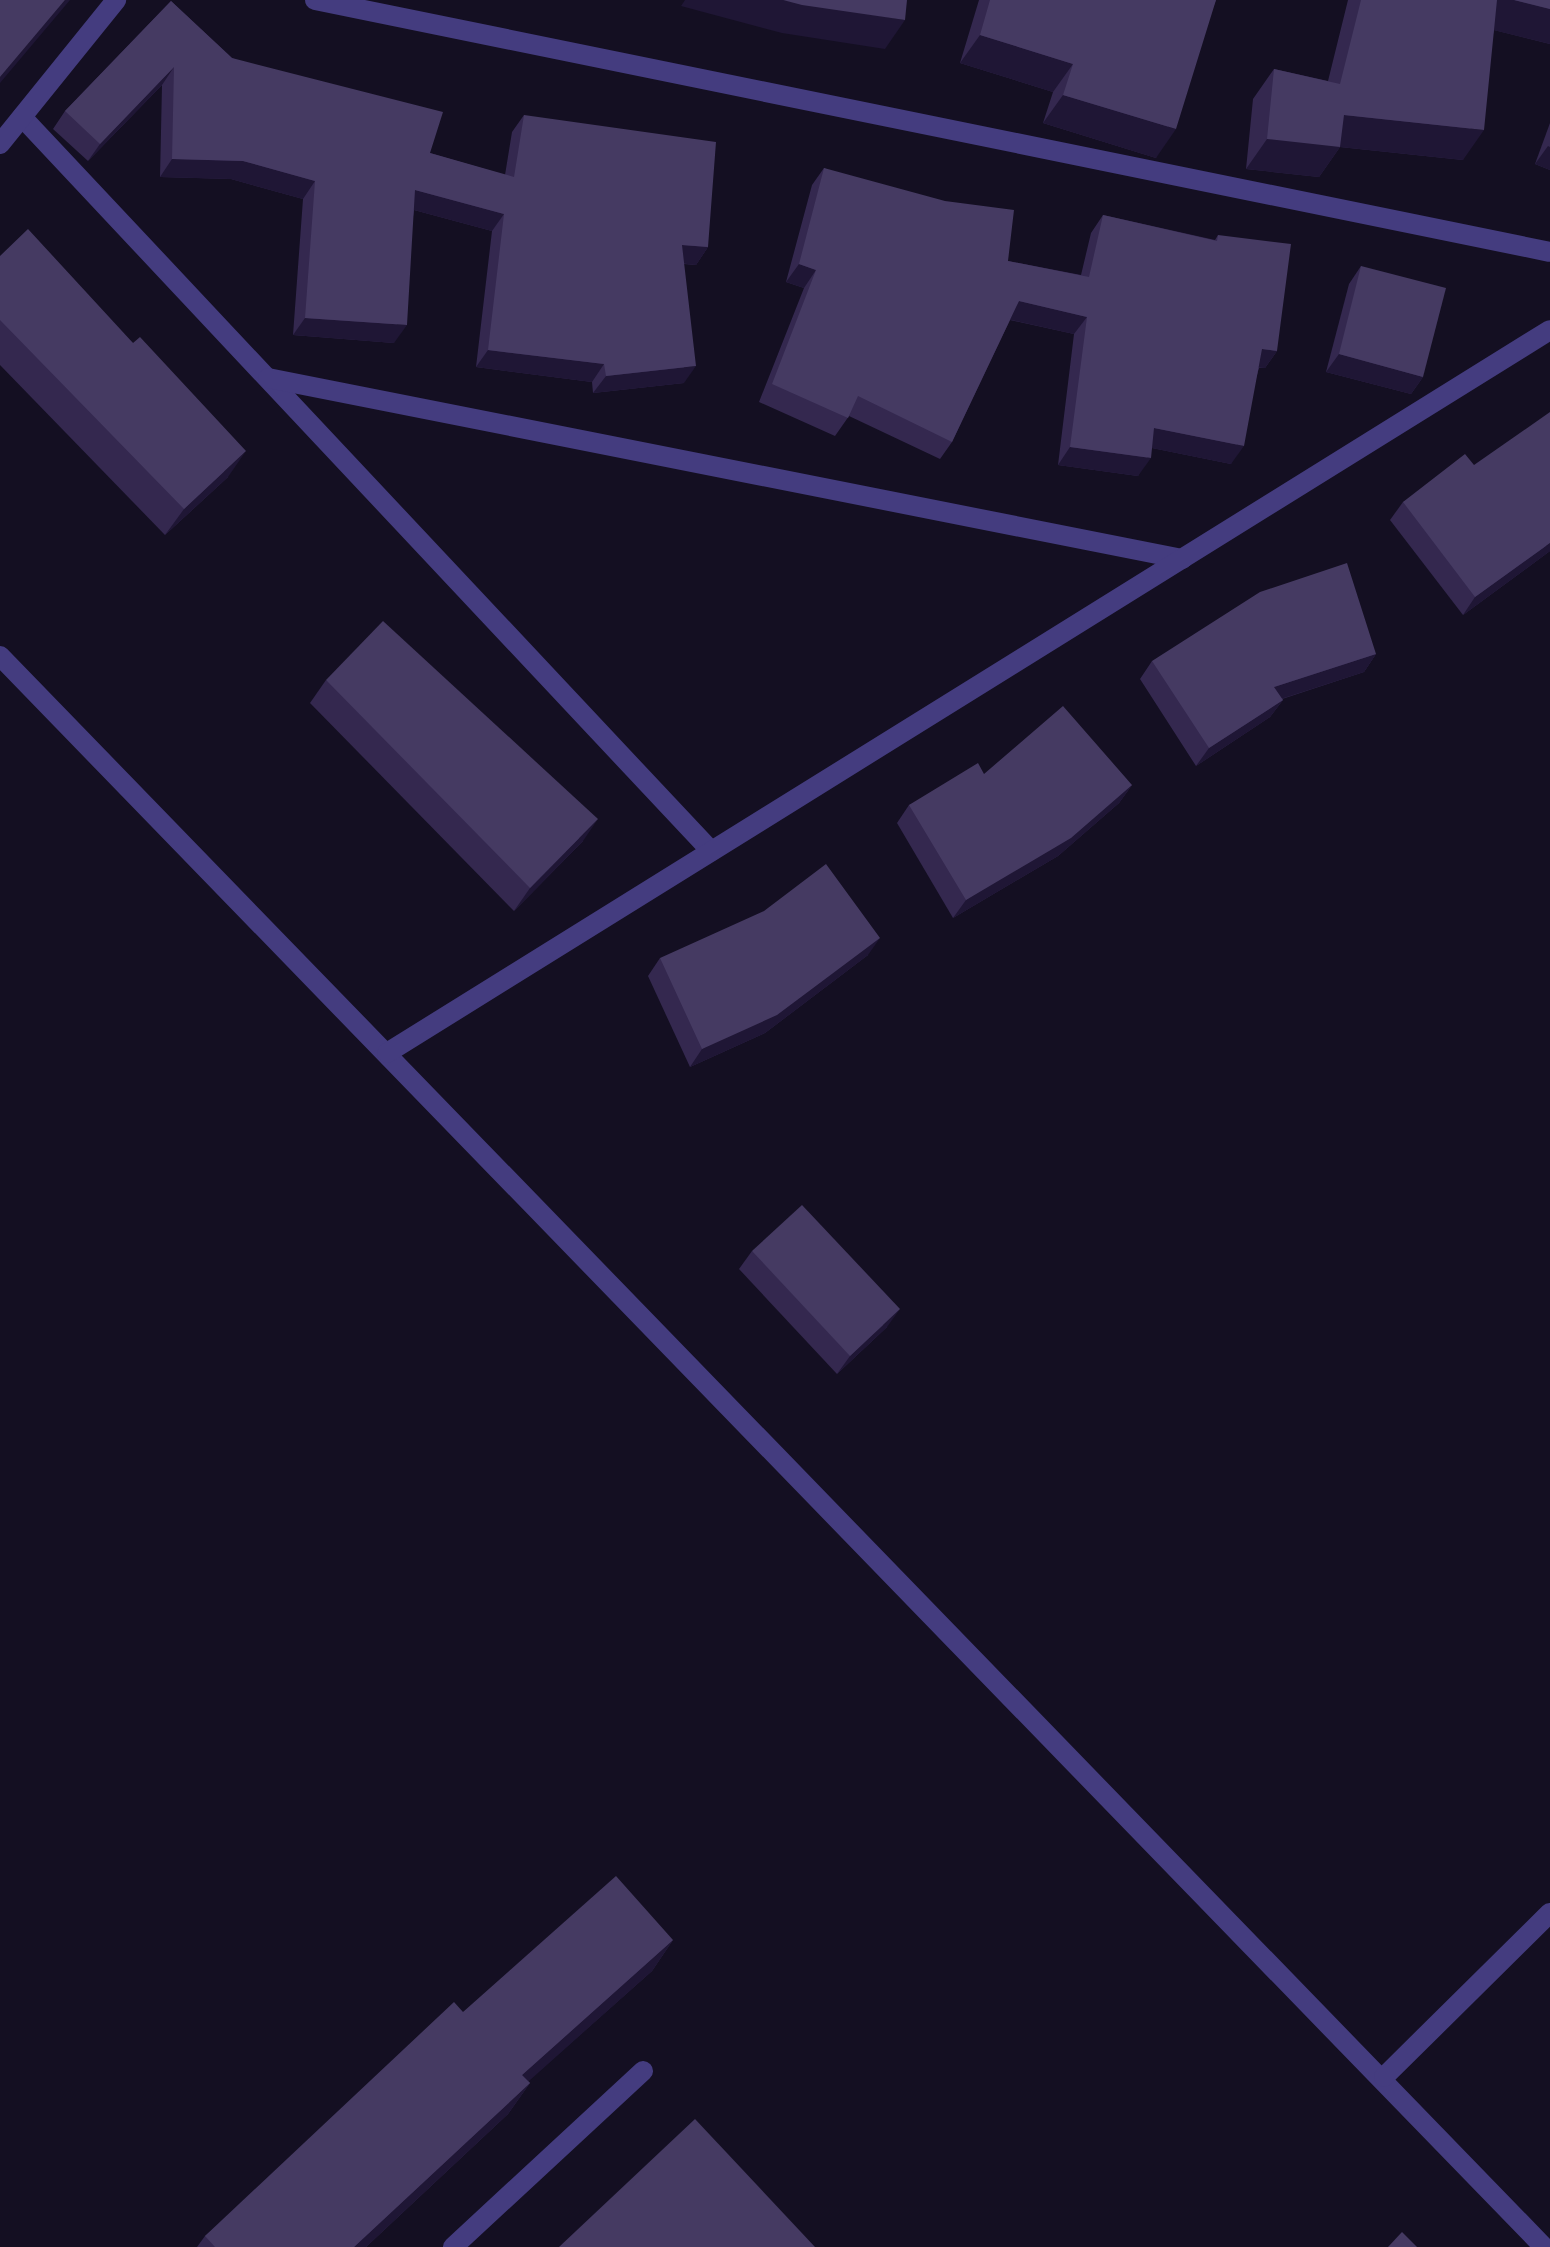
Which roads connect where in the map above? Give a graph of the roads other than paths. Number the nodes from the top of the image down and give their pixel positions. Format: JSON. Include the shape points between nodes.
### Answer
{"nodes":[{"id":1,"x":116,"y":0,"type":"edge"},
{"id":2,"x":315,"y":0,"type":"edge"},
{"id":3,"x":22,"y":117,"type":"junction"},
{"id":4,"x":0,"y":144,"type":"edge"},
{"id":5,"x":1550,"y":252,"type":"edge"},
{"id":6,"x":1550,"y":330,"type":"edge"},
{"id":7,"x":268,"y":378,"type":"junction"},
{"id":8,"x":1182,"y":559,"type":"junction"},
{"id":9,"x":0,"y":656,"type":"edge"},
{"id":10,"x":711,"y":851,"type":"junction"},
{"id":11,"x":387,"y":1053,"type":"junction"},
{"id":12,"x":1550,"y":1913,"type":"edge"},
{"id":13,"x":643,"y":2071,"type":"dead end"},
{"id":14,"x":1384,"y":2077,"type":"junction"},
{"id":15,"x":453,"y":2247,"type":"edge"},
{"id":16,"x":1544,"y":2247,"type":"edge"}],
"edges":[{"from":1,"to":3,"type":"street"},
{"from":2,"to":5,"type":"street"},
{"from":3,"to":4,"type":"street"},
{"from":3,"to":7,"type":"street"},
{"from":6,"to":8,"type":"street"},
{"from":7,"to":8,"type":"street"},
{"from":7,"to":10,"type":"street"},
{"from":8,"to":10,"type":"street"},
{"from":9,"to":11,"type":"street"},
{"from":10,"to":11,"type":"street"},
{"from":11,"to":14,"type":"street"},
{"from":12,"to":14,"type":"street"},
{"from":13,"to":15,"type":"street"},
{"from":14,"to":16,"type":"street"}]}
